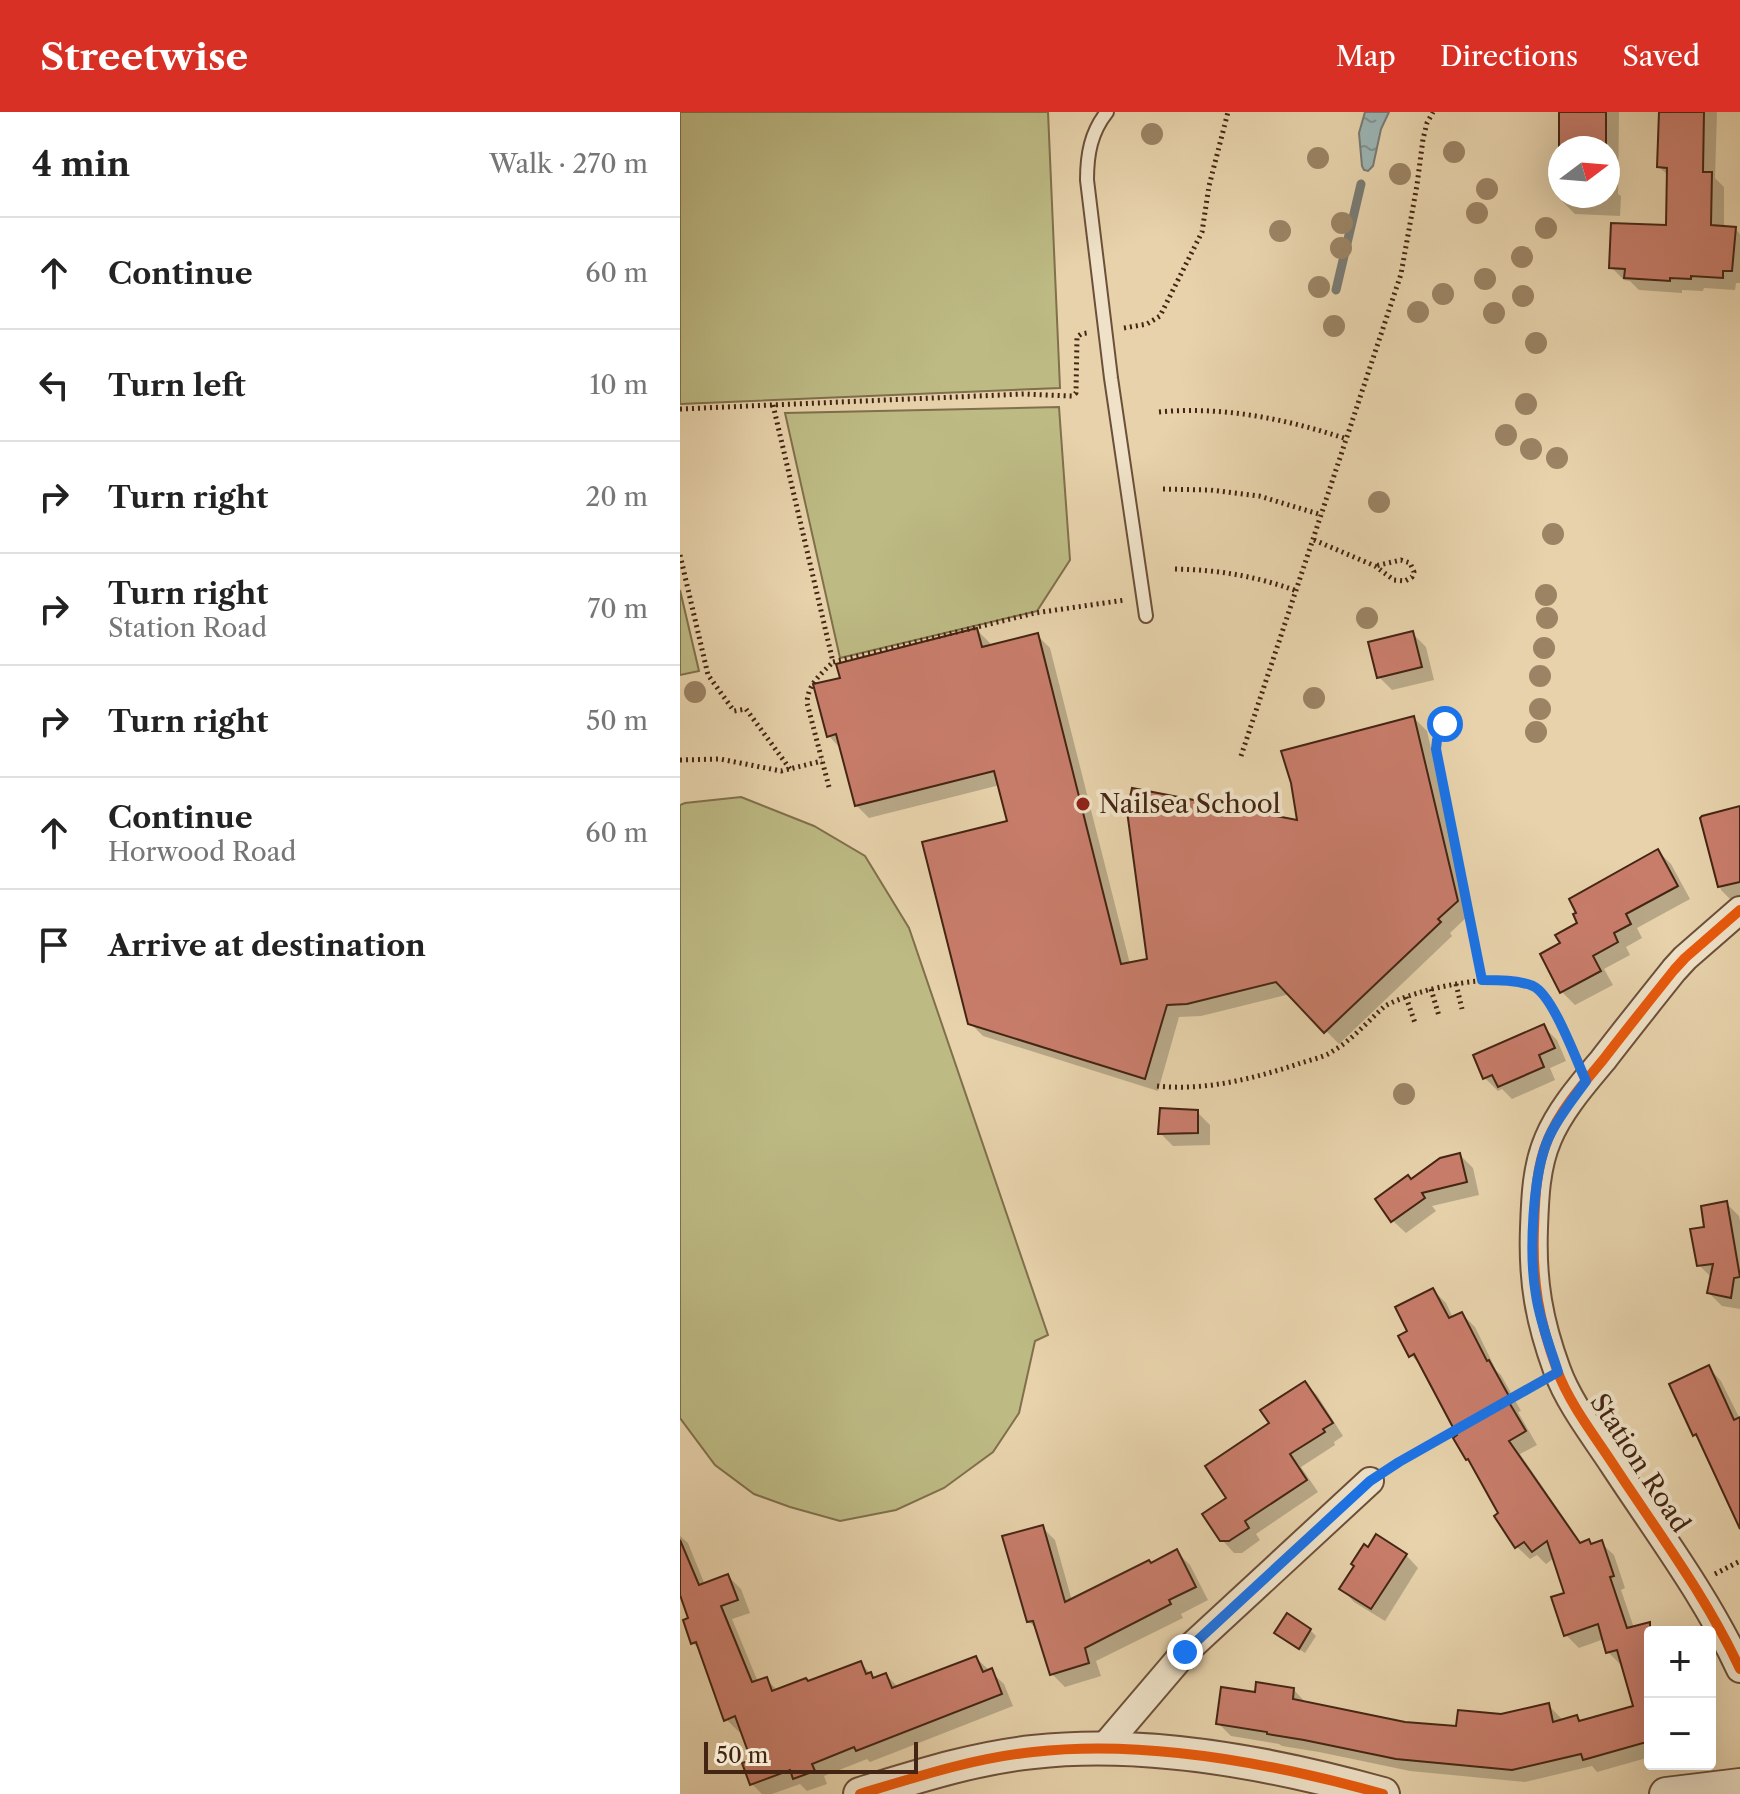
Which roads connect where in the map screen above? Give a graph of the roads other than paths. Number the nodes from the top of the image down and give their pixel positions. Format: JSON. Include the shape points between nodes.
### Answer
{"nodes":[{"id":1,"x":1107,"y":112,"type":"edge"},
{"id":2,"x":1146,"y":616,"type":"dead end"},
{"id":3,"x":1740,"y":910,"type":"edge"},
{"id":4,"x":1370,"y":1481,"type":"road end"},
{"id":5,"x":1740,"y":1669,"type":"edge"},
{"id":6,"x":1104,"y":1747,"type":"junction"},
{"id":7,"x":1740,"y":1785,"type":"edge"},
{"id":8,"x":860,"y":1794,"type":"edge"},
{"id":9,"x":1383,"y":1794,"type":"edge"},
{"id":10,"x":1666,"y":1794,"type":"edge"}],
"edges":[{"from":1,"to":2,"type":"lane","via":[[1093,134],[1087,180]]},
{"from":3,"to":5,"type":"street","name":"Station Road","via":[[1685,958],[1563,1113],[1538,1170],[1533,1240],[1535,1293],[1558,1372],[1589,1429],[1716,1621]]},
{"from":4,"to":6,"type":"street","via":[[1185,1652]]},
{"from":6,"to":8,"type":"street","via":[[971,1763]]},
{"from":6,"to":9,"type":"street","via":[[1251,1764]]},
{"from":7,"to":10,"type":"street"}]}
